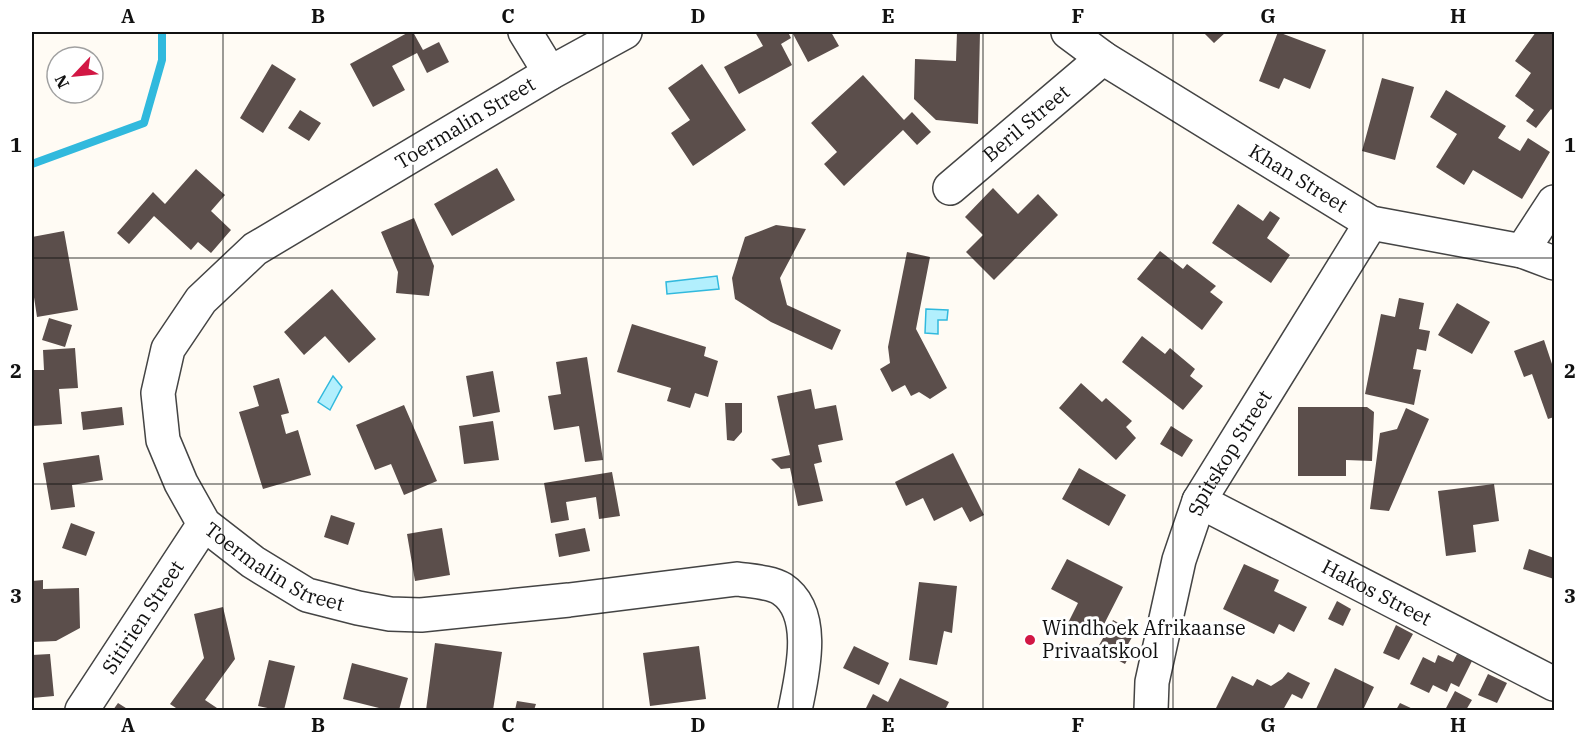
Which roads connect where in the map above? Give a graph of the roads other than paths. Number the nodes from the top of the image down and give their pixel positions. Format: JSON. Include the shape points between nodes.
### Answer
{"nodes":[{"id":1,"x":525,"y":32,"type":"edge"},
{"id":2,"x":624,"y":32,"type":"edge"},
{"id":3,"x":1071,"y":32,"type":"edge"},
{"id":4,"x":1102,"y":58,"type":"junction"},
{"id":5,"x":550,"y":73,"type":"junction"},
{"id":6,"x":950,"y":188,"type":"dead end"},
{"id":7,"x":1554,"y":201,"type":"edge"},
{"id":8,"x":1371,"y":223,"type":"junction"},
{"id":9,"x":1522,"y":252,"type":"junction"},
{"id":10,"x":1554,"y":263,"type":"edge"},
{"id":11,"x":1199,"y":501,"type":"junction"},
{"id":12,"x":204,"y":524,"type":"junction"},
{"id":13,"x":1554,"y":684,"type":"edge"},
{"id":14,"x":82,"y":711,"type":"edge"},
{"id":15,"x":795,"y":711,"type":"edge"},
{"id":16,"x":1151,"y":711,"type":"edge"}],
"edges":[{"from":1,"to":5,"type":"street"},
{"from":2,"to":5,"type":"street","name":"Toermalin Street"},
{"from":3,"to":4,"type":"street","name":"Khan Street"},
{"from":4,"to":6,"type":"street","name":"Beril Street"},
{"from":4,"to":8,"type":"street","name":"Khan Street"},
{"from":5,"to":12,"type":"street","name":"Toermalin Street","via":[[255,249],[201,300],[168,349],[158,393],[163,440]]},
{"from":7,"to":9,"type":"street"},
{"from":8,"to":9,"type":"street","name":"Khan Street"},
{"from":8,"to":11,"type":"street","name":"Spitskop Street"},
{"from":9,"to":10,"type":"street","name":"Khan Street"},
{"from":11,"to":13,"type":"street","name":"Hakos Street"},
{"from":11,"to":16,"type":"street","name":"Spitskop Street","via":[[1179,560],[1152,682]]},
{"from":12,"to":14,"type":"street","name":"Sitirien Street"},
{"from":12,"to":15,"type":"street","name":"Toermalin Street","via":[[253,562],[307,595],[390,614],[445,613],[737,579],[780,588],[794,599],[802,618],[802,677]]}]}
